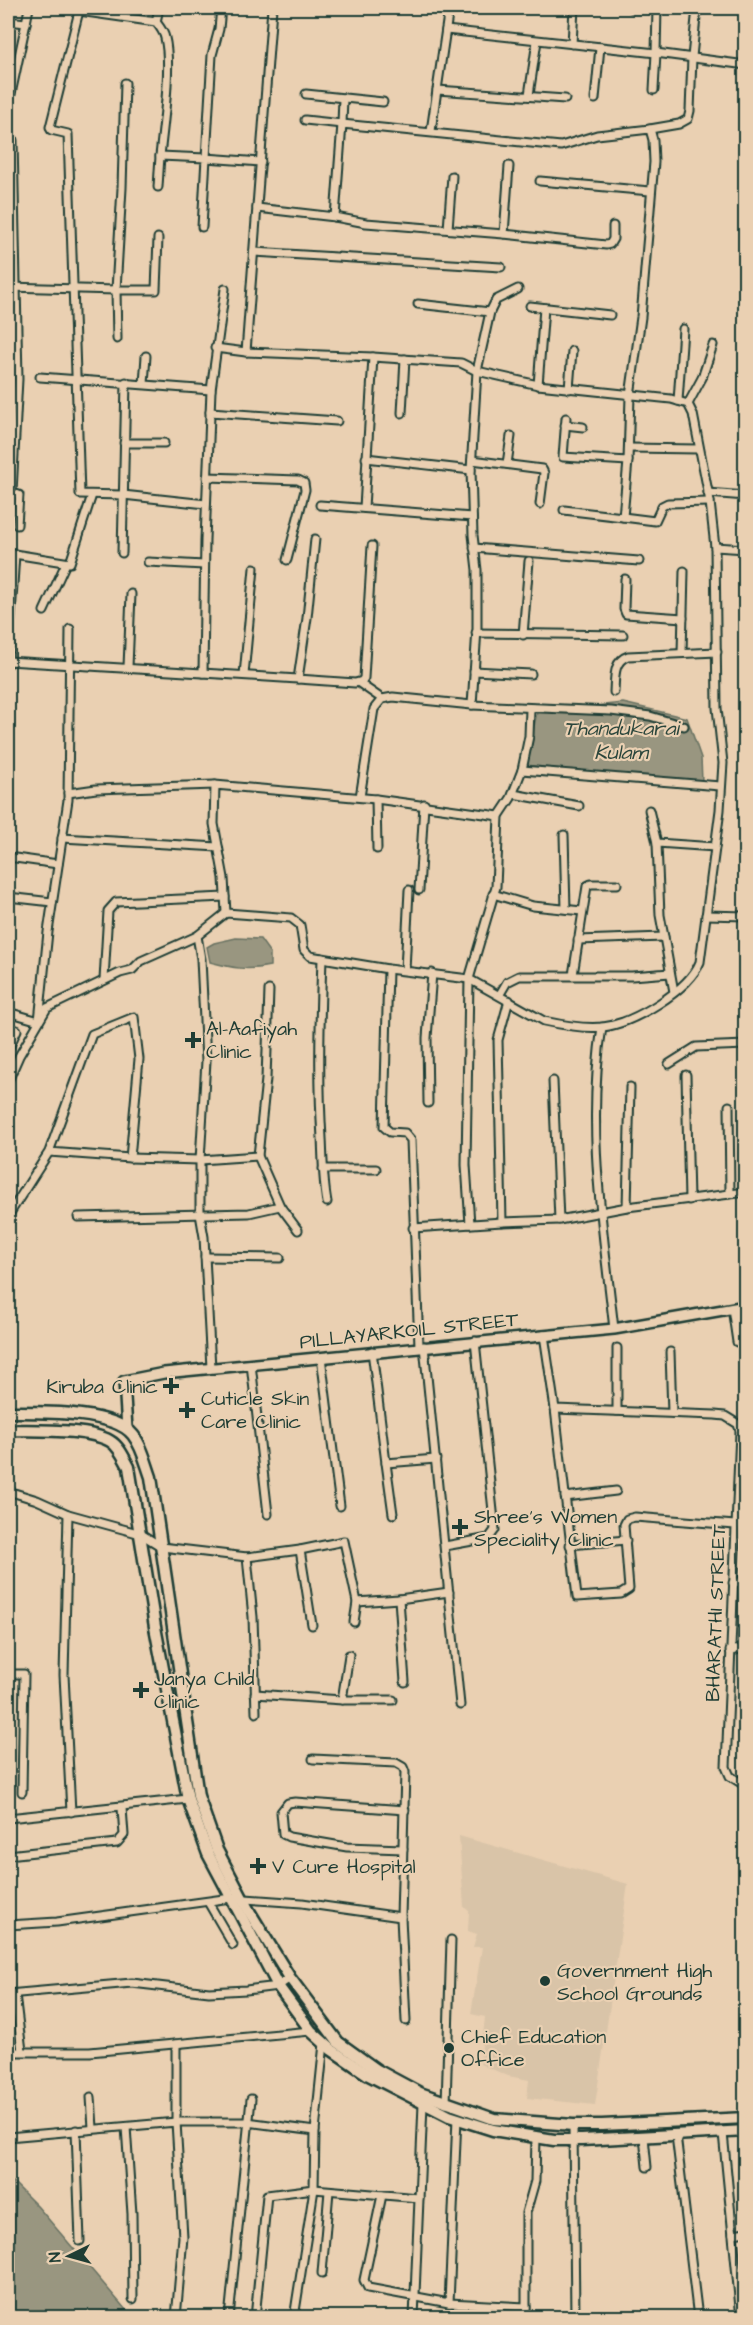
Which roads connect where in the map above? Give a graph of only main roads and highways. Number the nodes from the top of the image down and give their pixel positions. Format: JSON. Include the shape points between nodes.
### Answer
{"nodes":[{"id":1,"x":8,"y":1412,"type":"edge"},
{"id":2,"x":8,"y":1430,"type":"edge"},
{"id":3,"x":746,"y":2118,"type":"edge"},
{"id":4,"x":746,"y":2131,"type":"edge"}],
"edges":[{"from":1,"to":3,"type":"main road","via":[[83,1414],[115,1423],[134,1435],[144,1454],[151,1477],[198,1796],[217,1850],[243,1899],[290,1978],[338,2042],[377,2070],[420,2093],[494,2119],[573,2125]]},
{"from":2,"to":4,"type":"main road","via":[[74,1432],[111,1441],[129,1467],[188,1799],[208,1854],[231,1899],[278,1986],[311,2031],[367,2074],[423,2104],[493,2130],[573,2140]]}]}
